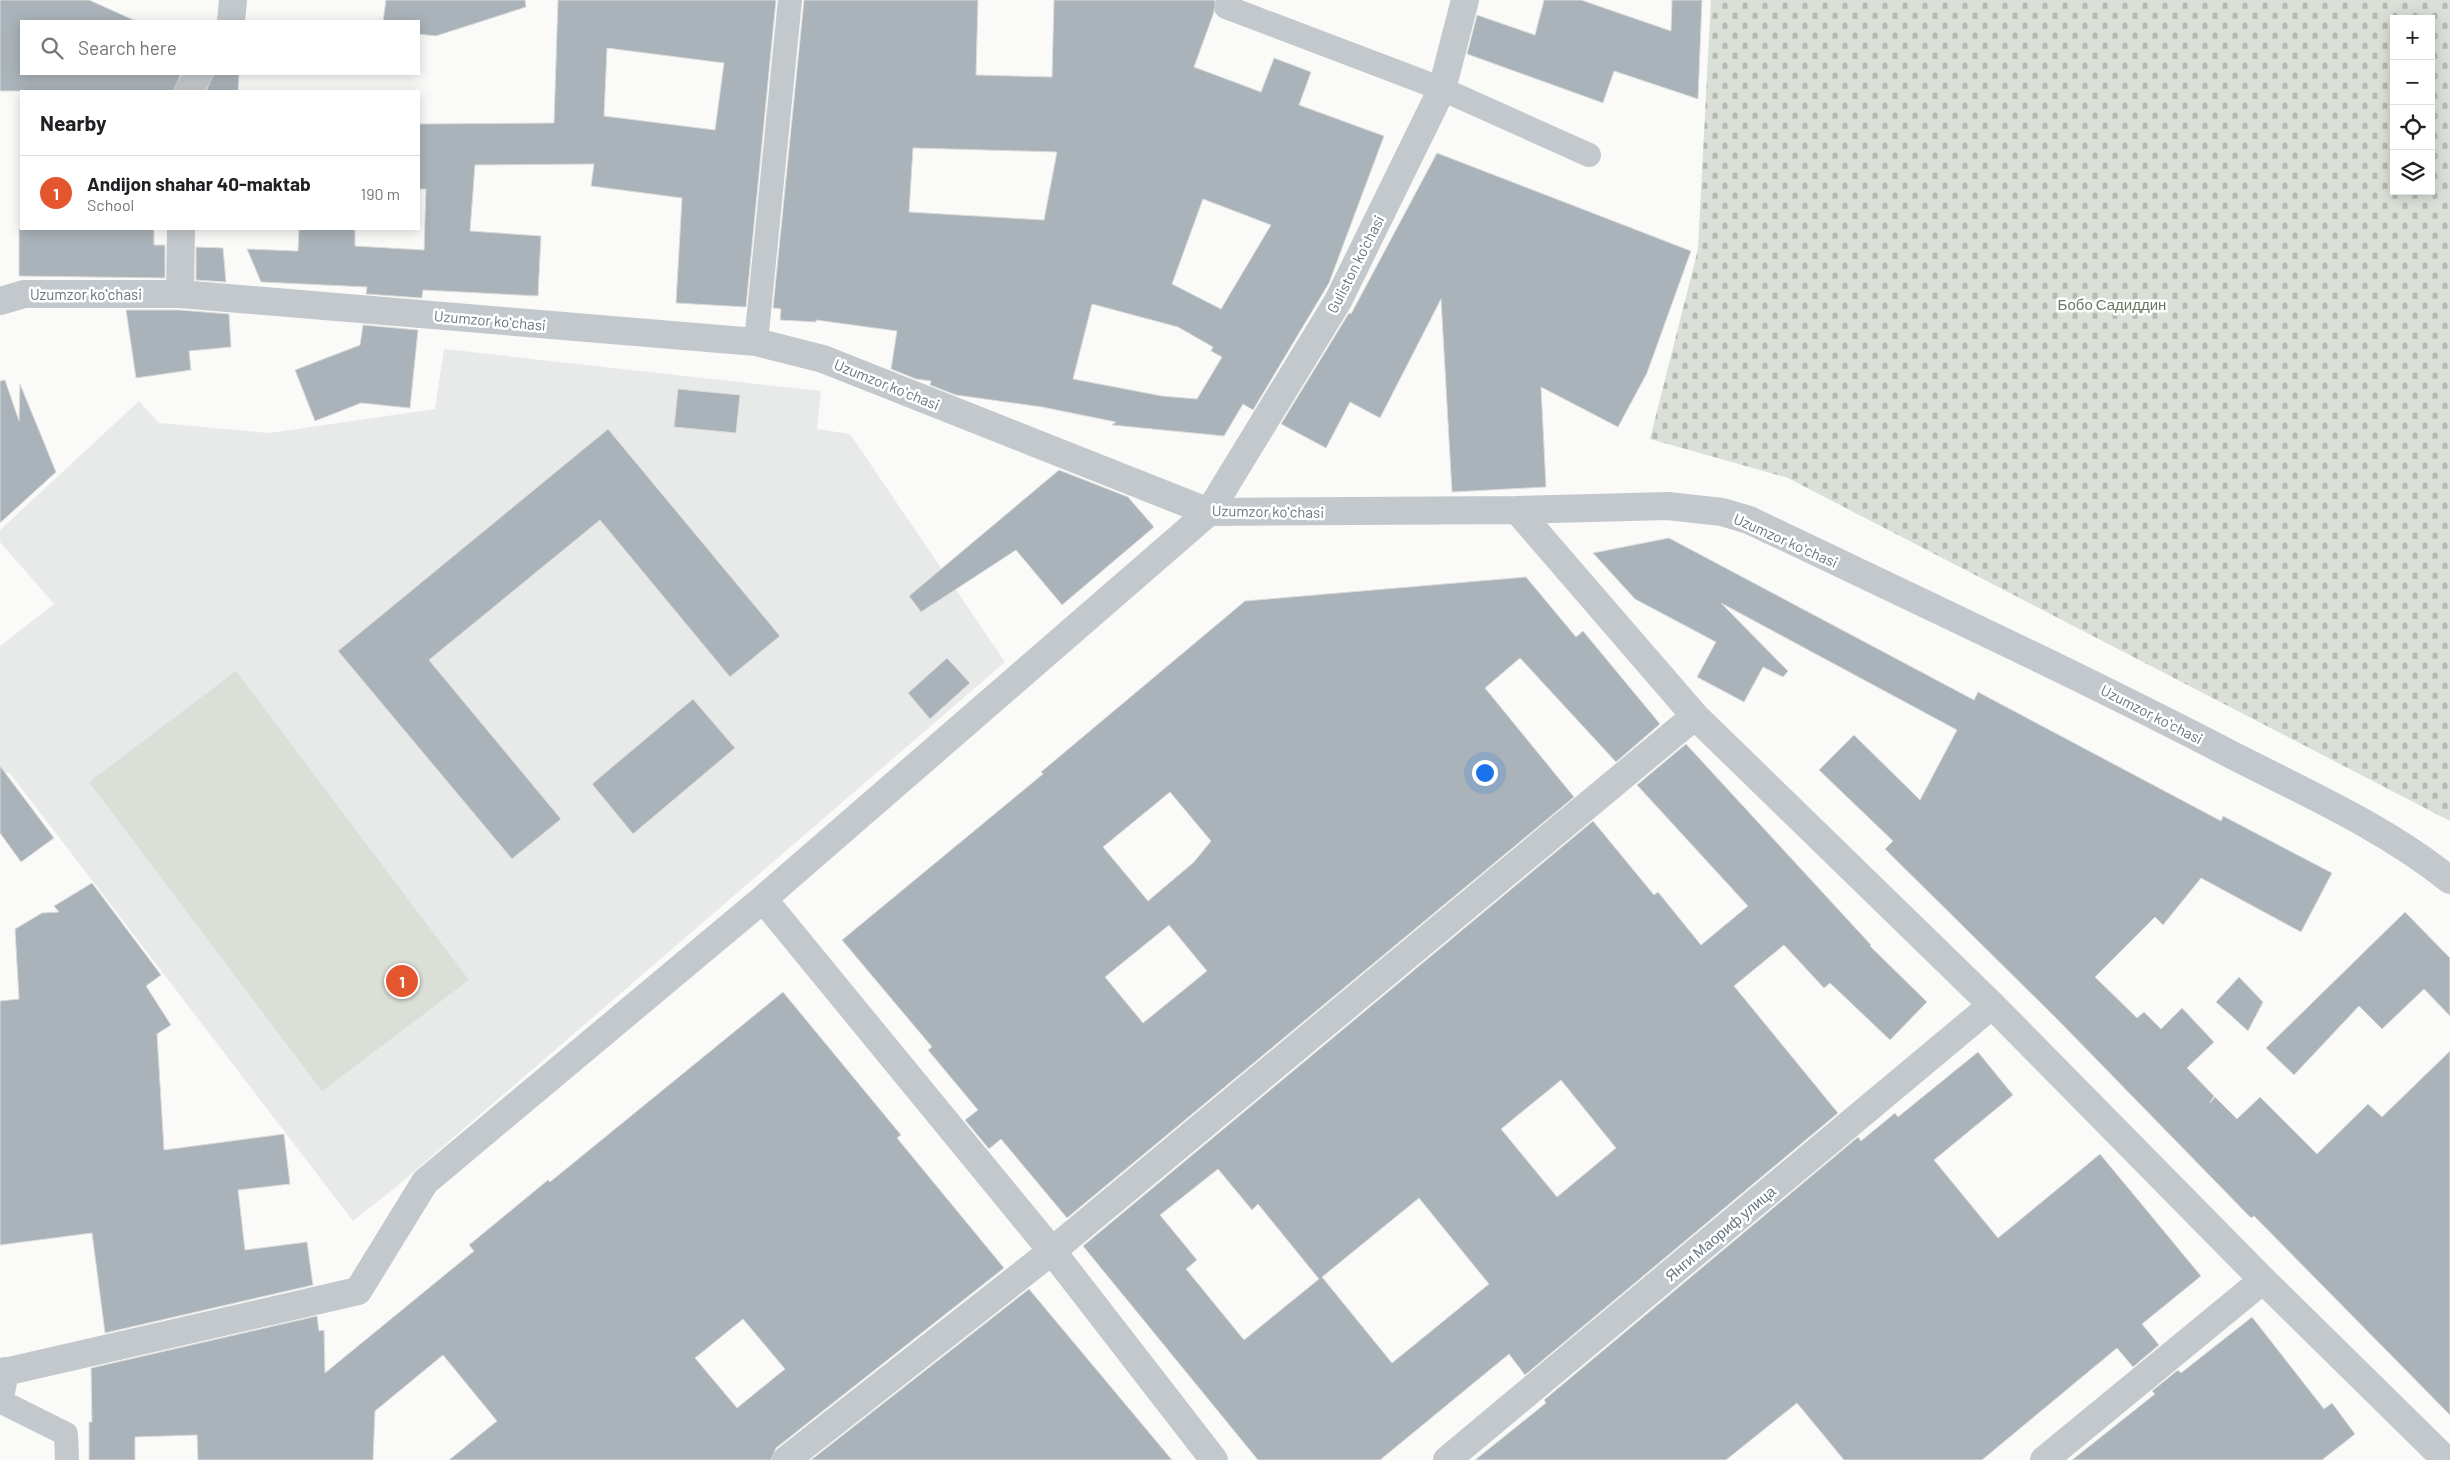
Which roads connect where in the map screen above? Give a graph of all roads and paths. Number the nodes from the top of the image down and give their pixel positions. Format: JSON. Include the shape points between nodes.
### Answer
{"nodes":[{"id":1,"x":233,"y":0,"type":"edge"},
{"id":2,"x":790,"y":0,"type":"edge"},
{"id":3,"x":1465,"y":0,"type":"edge"},
{"id":4,"x":1226,"y":7,"type":"dead end"},
{"id":5,"x":232,"y":20,"type":"edge"},
{"id":6,"x":198,"y":75,"type":"edge"},
{"id":7,"x":1442,"y":89,"type":"junction"},
{"id":8,"x":189,"y":90,"type":"edge"},
{"id":9,"x":1589,"y":155,"type":"dead end"},
{"id":10,"x":181,"y":230,"type":"edge"},
{"id":11,"x":180,"y":294,"type":"junction"},
{"id":12,"x":0,"y":301,"type":"edge"},
{"id":13,"x":756,"y":342,"type":"junction"},
{"id":14,"x":1517,"y":510,"type":"junction"},
{"id":15,"x":1209,"y":512,"type":"junction"},
{"id":16,"x":1695,"y":716,"type":"junction"},
{"id":17,"x":2450,"y":880,"type":"edge"},
{"id":18,"x":763,"y":899,"type":"junction"},
{"id":19,"x":1992,"y":1005,"type":"junction"},
{"id":20,"x":1052,"y":1251,"type":"junction"},
{"id":21,"x":2263,"y":1280,"type":"junction"},
{"id":22,"x":3,"y":1372,"type":"edge"},
{"id":23,"x":0,"y":1399,"type":"edge"},
{"id":24,"x":67,"y":1460,"type":"edge"},
{"id":25,"x":786,"y":1460,"type":"edge"},
{"id":26,"x":1214,"y":1460,"type":"edge"},
{"id":27,"x":1447,"y":1460,"type":"edge"},
{"id":28,"x":2044,"y":1460,"type":"edge"},
{"id":29,"x":2446,"y":1460,"type":"edge"}],
"edges":[{"from":1,"to":5,"type":"street"},
{"from":2,"to":13,"type":"lane"},
{"from":3,"to":7,"type":"street","name":"Guliston ko'chasi"},
{"from":4,"to":7,"type":"lane"},
{"from":6,"to":8,"type":"street"},
{"from":7,"to":9,"type":"lane"},
{"from":7,"to":15,"type":"street","name":"Guliston ko'chasi","via":[[1338,301]]},
{"from":10,"to":11,"type":"street"},
{"from":11,"to":12,"type":"street","name":"Uzumzor koʻchasi","via":[[24,294]]},
{"from":11,"to":13,"type":"street","name":"Uzumzor koʻchasi"},
{"from":13,"to":15,"type":"street","name":"Uzumzor koʻchasi","via":[[823,359]]},
{"from":14,"to":15,"type":"street","name":"Uzumzor koʻchasi"},
{"from":14,"to":16,"type":"street"},
{"from":14,"to":17,"type":"street","name":"Uzumzor koʻchasi","via":[[1668,506],[1722,512],[1749,520],[2144,709],[2360,821]]},
{"from":15,"to":18,"type":"street","name":"Guliston ko'chasi"},
{"from":16,"to":19,"type":"street"},
{"from":16,"to":20,"type":"street"},
{"from":18,"to":20,"type":"street"},
{"from":18,"to":22,"type":"street","name":"Guliston ko'chasi","via":[[425,1182],[358,1292]]},
{"from":19,"to":21,"type":"street"},
{"from":19,"to":27,"type":"street","name":"Янги Маориф улица"},
{"from":20,"to":25,"type":"street"},
{"from":20,"to":26,"type":"street"},
{"from":21,"to":28,"type":"street"},
{"from":21,"to":29,"type":"street"},
{"from":22,"to":23,"type":"street"},
{"from":23,"to":24,"type":"lane","via":[[66,1434]]}]}
